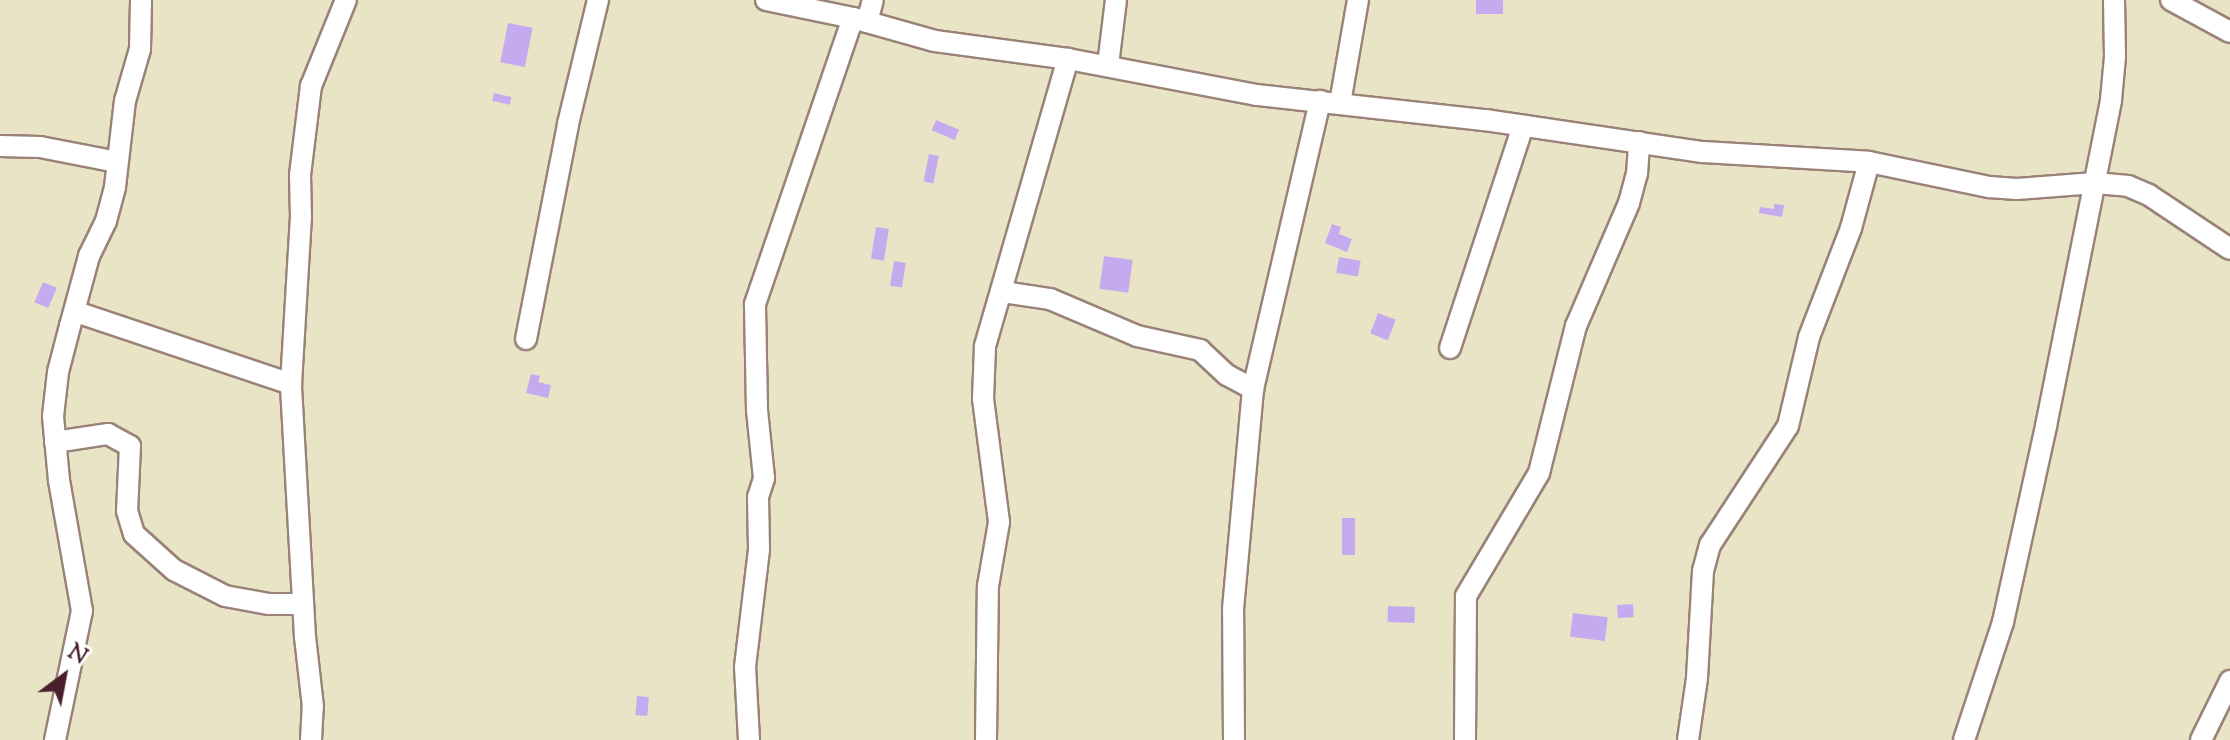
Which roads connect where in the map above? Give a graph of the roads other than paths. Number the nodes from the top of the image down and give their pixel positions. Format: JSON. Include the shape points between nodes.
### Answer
{"nodes":[{"id":1,"x":141,"y":0,"type":"edge"},
{"id":2,"x":346,"y":0,"type":"edge"},
{"id":3,"x":598,"y":0,"type":"edge"},
{"id":4,"x":766,"y":0,"type":"edge"},
{"id":5,"x":873,"y":0,"type":"edge"},
{"id":6,"x":1116,"y":0,"type":"edge"},
{"id":7,"x":1358,"y":0,"type":"edge"},
{"id":8,"x":2114,"y":0,"type":"edge"},
{"id":9,"x":2171,"y":0,"type":"edge"},
{"id":10,"x":860,"y":20,"type":"junction"},
{"id":11,"x":2230,"y":32,"type":"edge"},
{"id":12,"x":1068,"y":59,"type":"junction"},
{"id":13,"x":1108,"y":65,"type":"junction"},
{"id":14,"x":1330,"y":102,"type":"junction"},
{"id":15,"x":1523,"y":126,"type":"junction"},
{"id":16,"x":1639,"y":142,"type":"junction"},
{"id":17,"x":0,"y":146,"type":"edge"},
{"id":18,"x":117,"y":162,"type":"junction"},
{"id":19,"x":1869,"y":162,"type":"junction"},
{"id":20,"x":2095,"y":183,"type":"junction"},
{"id":21,"x":2230,"y":249,"type":"edge"},
{"id":22,"x":1003,"y":292,"type":"junction"},
{"id":23,"x":76,"y":312,"type":"junction"},
{"id":24,"x":526,"y":339,"type":"dead end"},
{"id":25,"x":1450,"y":348,"type":"dead end"},
{"id":26,"x":291,"y":384,"type":"junction"},
{"id":27,"x":1253,"y":389,"type":"junction"},
{"id":28,"x":55,"y":442,"type":"junction"},
{"id":29,"x":303,"y":604,"type":"junction"},
{"id":30,"x":2230,"y":681,"type":"edge"},
{"id":31,"x":55,"y":740,"type":"edge"},
{"id":32,"x":311,"y":740,"type":"edge"},
{"id":33,"x":749,"y":740,"type":"edge"},
{"id":34,"x":986,"y":740,"type":"edge"},
{"id":35,"x":1234,"y":740,"type":"edge"},
{"id":36,"x":1465,"y":740,"type":"edge"},
{"id":37,"x":1688,"y":740,"type":"edge"},
{"id":38,"x":1964,"y":740,"type":"edge"},
{"id":39,"x":2201,"y":740,"type":"edge"}],
"edges":[{"from":1,"to":18,"type":"street","via":[[140,49],[125,101]]},
{"from":2,"to":26,"type":"street","via":[[309,96],[300,175]]},
{"from":3,"to":24,"type":"street"},
{"from":4,"to":10,"type":"street"},
{"from":5,"to":10,"type":"street"},
{"from":6,"to":13,"type":"street"},
{"from":7,"to":14,"type":"street"},
{"from":8,"to":20,"type":"street","via":[[2115,57]]},
{"from":9,"to":11,"type":"street"},
{"from":10,"to":12,"type":"street","via":[[935,41]]},
{"from":10,"to":33,"type":"street","via":[[755,304],[764,478],[758,497],[759,549],[745,667]]},
{"from":12,"to":13,"type":"street"},
{"from":12,"to":22,"type":"street"},
{"from":13,"to":14,"type":"street","via":[[1208,87]]},
{"from":14,"to":15,"type":"street"},
{"from":14,"to":27,"type":"street"},
{"from":15,"to":16,"type":"street"},
{"from":15,"to":25,"type":"street"},
{"from":16,"to":19,"type":"street","via":[[1703,152]]},
{"from":16,"to":36,"type":"street","via":[[1629,203],[1576,326],[1539,473],[1466,596]]},
{"from":17,"to":18,"type":"street","via":[[40,147]]},
{"from":18,"to":23,"type":"street","via":[[106,221],[89,256]]},
{"from":19,"to":20,"type":"street","via":[[2017,189]]},
{"from":19,"to":37,"type":"street","via":[[1851,228],[1809,337],[1788,426],[1710,545],[1703,571]]},
{"from":20,"to":21,"type":"street","via":[[2128,186],[2149,195]]},
{"from":20,"to":38,"type":"street","via":[[2003,622]]},
{"from":22,"to":27,"type":"street","via":[[1050,299],[1137,336],[1200,350],[1227,375]]},
{"from":22,"to":34,"type":"street","via":[[985,346],[983,399],[999,522],[988,586]]},
{"from":23,"to":26,"type":"street"},
{"from":23,"to":28,"type":"street","via":[[58,372]]},
{"from":26,"to":29,"type":"street"},
{"from":27,"to":35,"type":"street","via":[[1232,622]]},
{"from":28,"to":29,"type":"street","via":[[108,434],[130,446],[127,511],[134,534],[174,570],[225,596]]},
{"from":28,"to":31,"type":"street","via":[[82,611]]},
{"from":29,"to":32,"type":"street"},
{"from":30,"to":39,"type":"street"}]}
